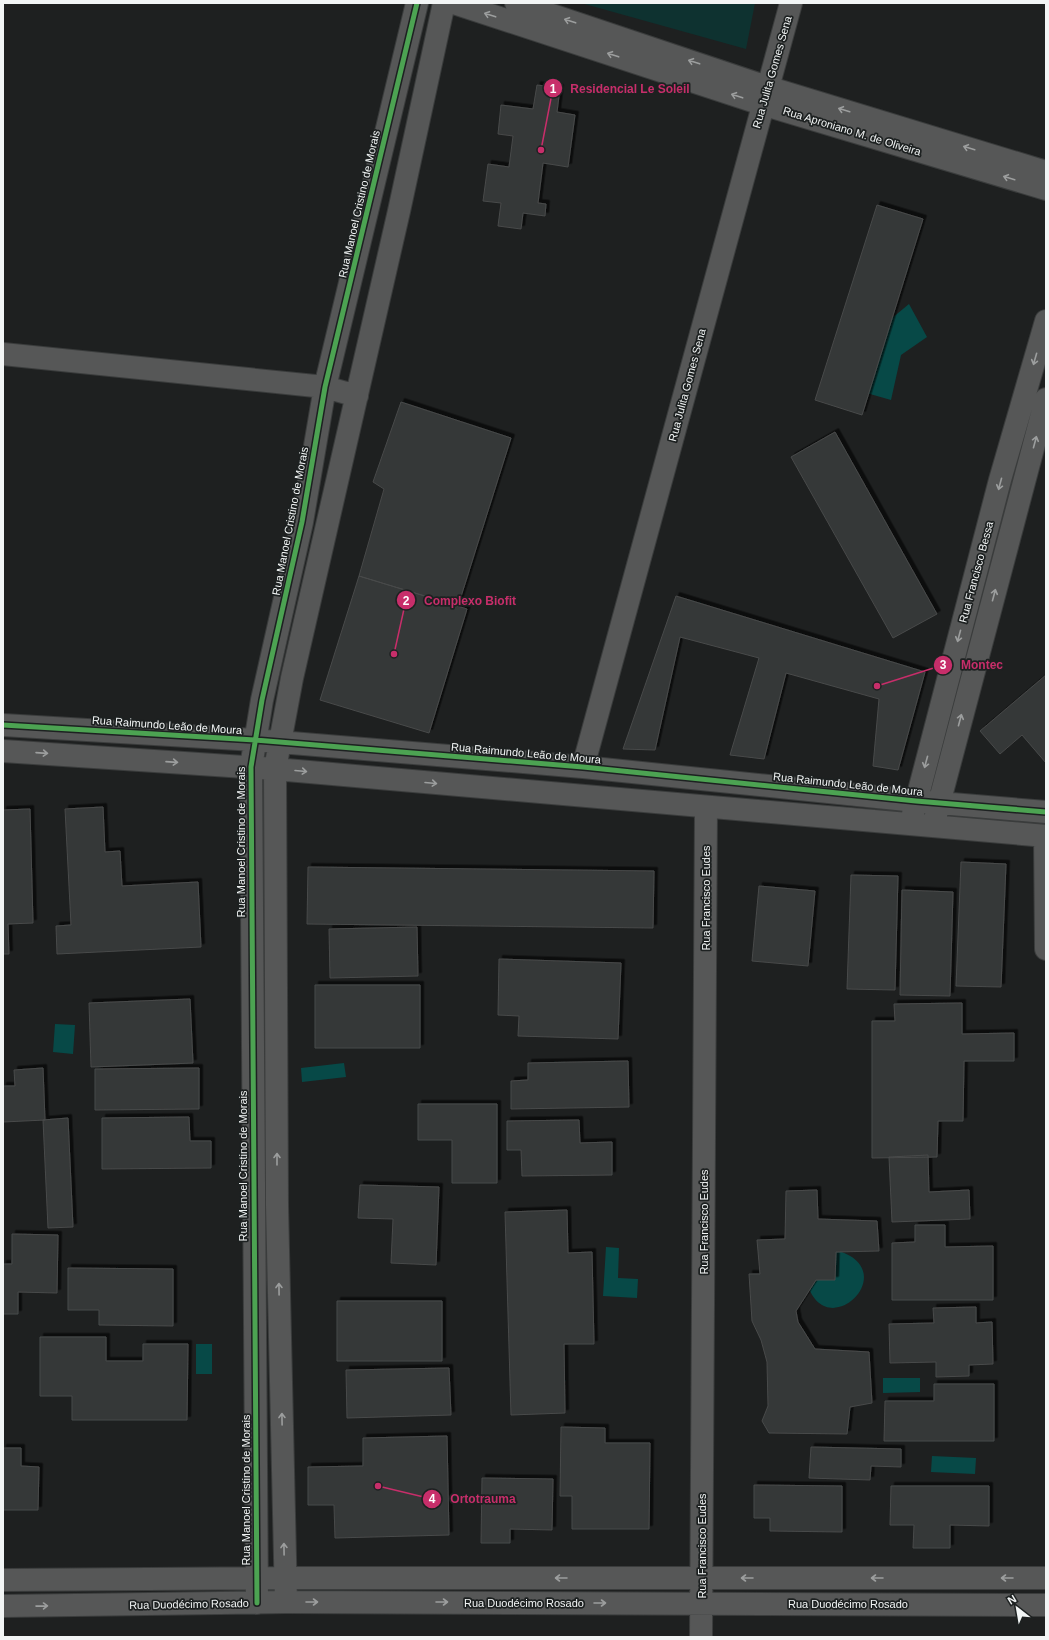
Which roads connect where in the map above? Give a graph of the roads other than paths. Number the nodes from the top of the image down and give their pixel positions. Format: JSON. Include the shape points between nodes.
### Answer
{"nodes":[{"id":1,"x":417,"y":3,"type":"edge"},
{"id":2,"x":444,"y":3,"type":"edge"},
{"id":3,"x":454,"y":3,"type":"edge"},
{"id":4,"x":516,"y":3,"type":"edge"},
{"id":5,"x":791,"y":3,"type":"edge"},
{"id":6,"x":765,"y":95,"type":"junction"},
{"id":7,"x":1046,"y":172,"type":"edge"},
{"id":8,"x":1046,"y":189,"type":"edge"},
{"id":9,"x":1046,"y":321,"type":"edge"},
{"id":10,"x":3,"y":354,"type":"edge"},
{"id":11,"x":325,"y":387,"type":"junction"},
{"id":12,"x":357,"y":396,"type":"junction"},
{"id":13,"x":1046,"y":399,"type":"edge"},
{"id":14,"x":3,"y":725,"type":"edge"},
{"id":15,"x":255,"y":740,"type":"junction"},
{"id":16,"x":280,"y":743,"type":"junction"},
{"id":17,"x":3,"y":751,"type":"edge"},
{"id":18,"x":251,"y":767,"type":"junction"},
{"id":19,"x":584,"y":767,"type":"junction"},
{"id":20,"x":275,"y":769,"type":"junction"},
{"id":21,"x":916,"y":801,"type":"junction"},
{"id":22,"x":939,"y":802,"type":"junction"},
{"id":23,"x":706,"y":807,"type":"junction"},
{"id":24,"x":1046,"y":812,"type":"edge"},
{"id":25,"x":911,"y":824,"type":"junction"},
{"id":26,"x":934,"y":826,"type":"junction"},
{"id":27,"x":1046,"y":836,"type":"edge"},
{"id":28,"x":1046,"y":948,"type":"edge"},
{"id":29,"x":256,"y":1578,"type":"junction"},
{"id":30,"x":285,"y":1578,"type":"junction"},
{"id":31,"x":702,"y":1578,"type":"junction"},
{"id":32,"x":1046,"y":1578,"type":"edge"},
{"id":33,"x":3,"y":1580,"type":"edge"},
{"id":34,"x":286,"y":1602,"type":"junction"},
{"id":35,"x":257,"y":1603,"type":"junction"},
{"id":36,"x":701,"y":1604,"type":"junction"},
{"id":37,"x":1046,"y":1605,"type":"edge"},
{"id":38,"x":3,"y":1606,"type":"edge"},
{"id":39,"x":701,"y":1637,"type":"edge"}],
"edges":[{"from":1,"to":11,"type":"street","name":"Rua Manoel Cristino de Morais"},
{"from":2,"to":12,"type":"street"},
{"from":6,"to":3,"type":"street","name":"Rua Aproniano M. de Oliveira","one_way":true},
{"from":6,"to":4,"type":"street","name":"Rua Aproniano M. de Oliveira","one_way":true},
{"from":5,"to":6,"type":"street","name":"Rua Julita Gomes Sena"},
{"from":7,"to":6,"type":"street","name":"Rua Aproniano M. de Oliveira","one_way":true},
{"from":8,"to":6,"type":"street","name":"Rua Aproniano M. de Oliveira","one_way":true},
{"from":6,"to":19,"type":"street","name":"Rua Julita Gomes Sena"},
{"from":9,"to":21,"type":"street","name":"Rua Francisco Bessa","one_way":true,"via":[[1000,480]]},
{"from":10,"to":11,"type":"street"},
{"from":11,"to":12,"type":"street"},
{"from":11,"to":15,"type":"street","name":"Rua Manoel Cristino de Morais","via":[[302,522]]},
{"from":12,"to":16,"type":"street","via":[[292,678]]},
{"from":22,"to":13,"type":"street","one_way":true},
{"from":14,"to":15,"type":"street","name":"Rua Raimundo Leão de Moura"},
{"from":15,"to":16,"type":"street","name":"Rua Raimundo Leão de Moura"},
{"from":15,"to":18,"type":"street","name":"Rua Manoel Cristino de Morais"},
{"from":16,"to":19,"type":"street","name":"Rua Raimundo Leão de Moura"},
{"from":16,"to":20,"type":"street"},
{"from":17,"to":18,"type":"street","one_way":true},
{"from":18,"to":20,"type":"street"},
{"from":18,"to":29,"type":"street","name":"Rua Manoel Cristino de Morais"},
{"from":19,"to":21,"type":"street","name":"Rua Raimundo Leão de Moura"},
{"from":20,"to":23,"type":"street","one_way":true},
{"from":30,"to":20,"type":"street","one_way":true,"via":[[277,1197]]},
{"from":21,"to":22,"type":"street","name":"Rua Raimundo Leão de Moura"},
{"from":21,"to":25,"type":"street","name":"Rua Francisco Bessa"},
{"from":22,"to":24,"type":"street","name":"Rua Raimundo Leão de Moura"},
{"from":22,"to":26,"type":"street"},
{"from":23,"to":25,"type":"street"},
{"from":23,"to":31,"type":"street","name":"Rua Francisco Eudes"},
{"from":25,"to":26,"type":"street"},
{"from":26,"to":27,"type":"street"},
{"from":27,"to":28,"type":"street"},
{"from":29,"to":30,"type":"street"},
{"from":29,"to":33,"type":"street"},
{"from":29,"to":35,"type":"street","name":"Rua Manoel Cristino de Morais"},
{"from":31,"to":30,"type":"street","one_way":true},
{"from":30,"to":34,"type":"street"},
{"from":32,"to":31,"type":"street","one_way":true},
{"from":31,"to":36,"type":"street","name":"Rua Francisco Eudes"},
{"from":34,"to":35,"type":"street","name":"Rua Duodécimo Rosado"},
{"from":34,"to":36,"type":"street","name":"Rua Duodécimo Rosado","one_way":true},
{"from":38,"to":35,"type":"street","name":"Rua Duodécimo Rosado","one_way":true},
{"from":36,"to":37,"type":"street","name":"Rua Duodécimo Rosado"},
{"from":36,"to":39,"type":"street","name":"Rua Francisco Eudes"}]}
